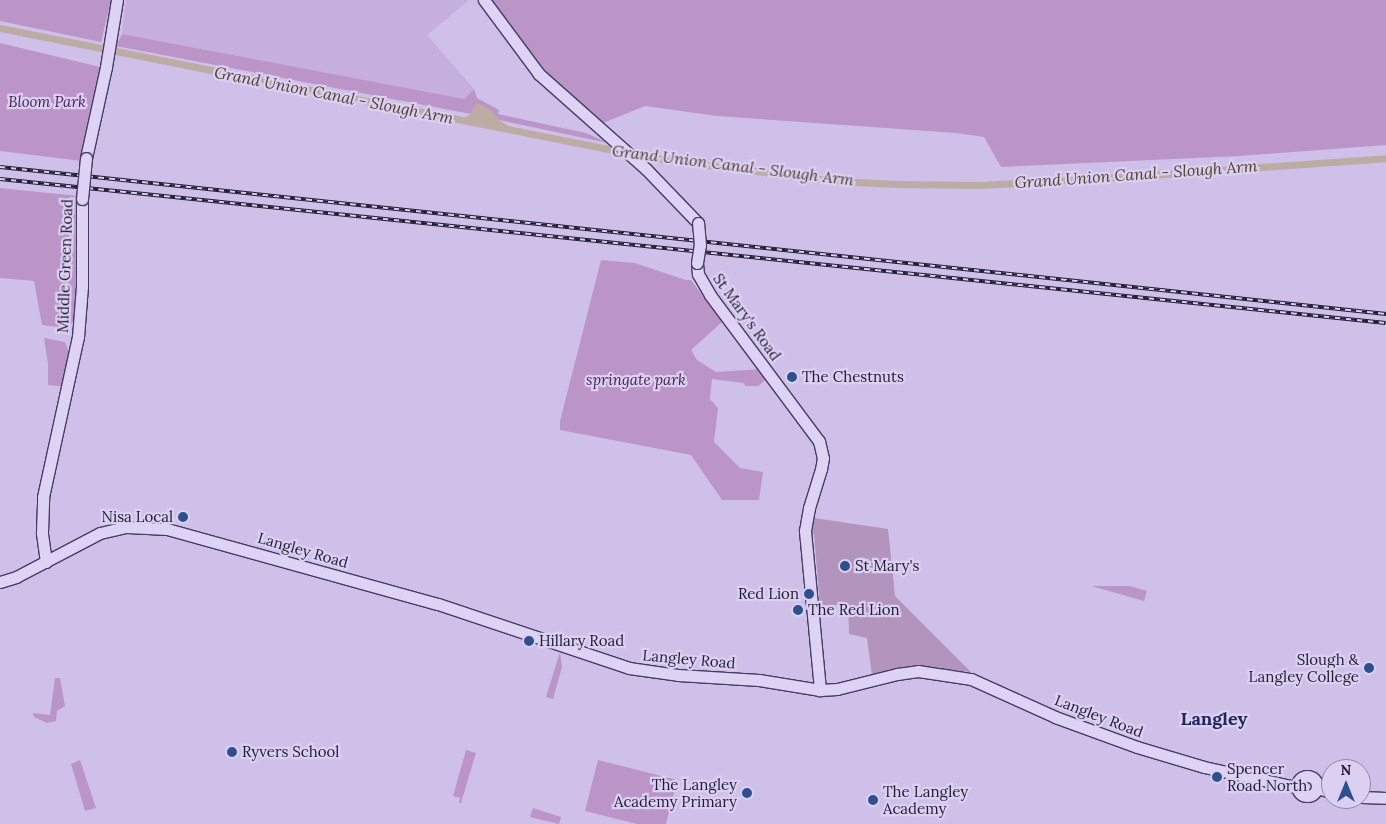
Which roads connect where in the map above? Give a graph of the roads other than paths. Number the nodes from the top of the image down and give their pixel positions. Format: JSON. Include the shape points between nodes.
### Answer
{"nodes":[{"id":1,"x":117,"y":0,"type":"edge"},
{"id":2,"x":484,"y":0,"type":"edge"},
{"id":3,"x":46,"y":562,"type":"junction"},
{"id":4,"x":0,"y":582,"type":"edge"},
{"id":5,"x":820,"y":690,"type":"junction"},
{"id":6,"x":1321,"y":789,"type":"edge"},
{"id":7,"x":1371,"y":797,"type":"edge"},
{"id":8,"x":1386,"y":798,"type":"edge"}],
"edges":[{"from":1,"to":3,"type":"street","name":"Middle Green Road","bridge":true,"via":[[86,158],[78,337],[43,497],[42,532]]},
{"from":2,"to":5,"type":"street","name":"St Mary's Road","bridge":true,"via":[[539,74],[646,169],[698,223],[698,274],[710,295],[819,441],[822,469],[805,531]]},
{"from":3,"to":4,"type":"street","name":"Langley Road"},
{"from":3,"to":5,"type":"street","name":"Langley Road","via":[[100,533],[127,527],[167,528],[457,610],[629,668],[759,680]]},
{"from":5,"to":6,"type":"street","name":"Langley Road","via":[[918,671],[972,679],[1055,717],[1136,747],[1219,771],[1296,787],[1301,778],[1308,776]]},
{"from":7,"to":8,"type":"street"}]}
